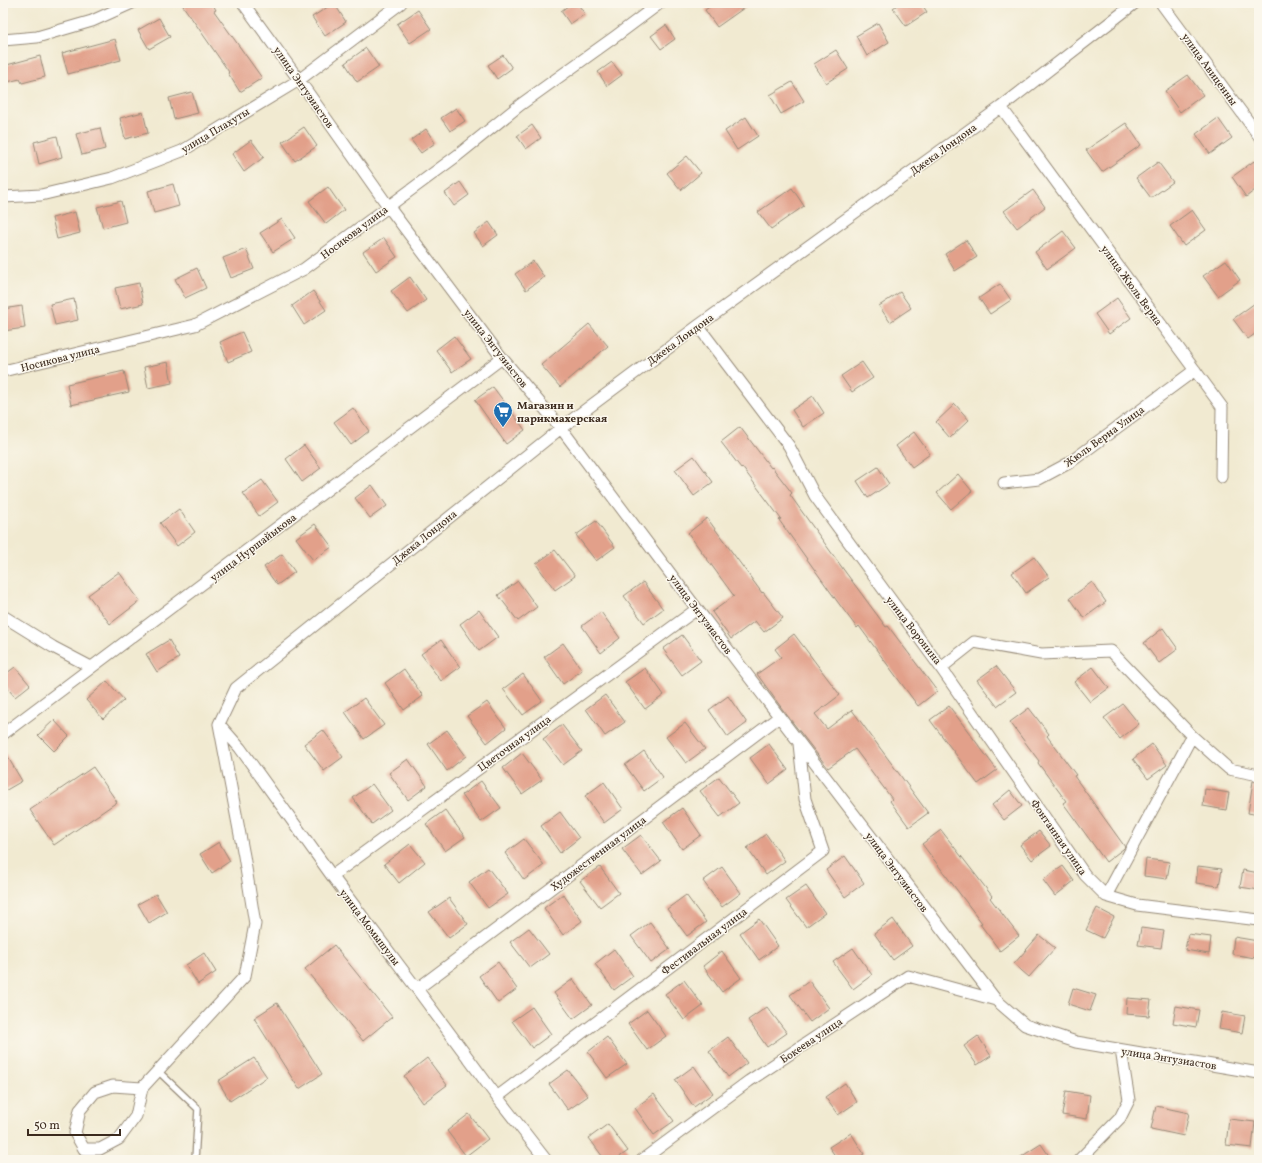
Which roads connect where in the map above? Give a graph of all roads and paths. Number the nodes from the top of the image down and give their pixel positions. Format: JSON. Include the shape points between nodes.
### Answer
{"nodes":[{"id":1,"x":132,"y":3,"type":"edge"},
{"id":2,"x":243,"y":3,"type":"edge"},
{"id":3,"x":401,"y":3,"type":"edge"},
{"id":4,"x":660,"y":3,"type":"edge"},
{"id":5,"x":1135,"y":3,"type":"edge"},
{"id":6,"x":1161,"y":3,"type":"edge"},
{"id":7,"x":3,"y":40,"type":"edge"},
{"id":8,"x":299,"y":80,"type":"junction"},
{"id":9,"x":1001,"y":107,"type":"junction"},
{"id":10,"x":1259,"y":136,"type":"edge"},
{"id":11,"x":3,"y":197,"type":"edge"},
{"id":12,"x":388,"y":206,"type":"junction"},
{"id":13,"x":698,"y":326,"type":"junction"},
{"id":14,"x":502,"y":358,"type":"junction"},
{"id":15,"x":1195,"y":370,"type":"junction"},
{"id":16,"x":3,"y":371,"type":"edge"},
{"id":17,"x":561,"y":428,"type":"junction"},
{"id":18,"x":1221,"y":477,"type":"dead end"},
{"id":19,"x":1004,"y":483,"type":"dead end"},
{"id":20,"x":697,"y":610,"type":"junction"},
{"id":21,"x":3,"y":616,"type":"edge"},
{"id":22,"x":92,"y":667,"type":"junction"},
{"id":23,"x":940,"y":668,"type":"junction"},
{"id":24,"x":779,"y":717,"type":"junction"},
{"id":25,"x":219,"y":724,"type":"junction"},
{"id":26,"x":3,"y":734,"type":"edge"},
{"id":27,"x":1192,"y":736,"type":"junction"},
{"id":28,"x":799,"y":744,"type":"junction"},
{"id":29,"x":1259,"y":775,"type":"edge"},
{"id":30,"x":332,"y":876,"type":"junction"},
{"id":31,"x":1106,"y":896,"type":"junction"},
{"id":32,"x":1259,"y":920,"type":"edge"},
{"id":33,"x":417,"y":989,"type":"junction"},
{"id":34,"x":996,"y":1000,"type":"junction"},
{"id":35,"x":1121,"y":1050,"type":"junction"},
{"id":36,"x":158,"y":1071,"type":"junction"},
{"id":37,"x":1259,"y":1073,"type":"edge"},
{"id":38,"x":142,"y":1088,"type":"junction"},
{"id":39,"x":497,"y":1097,"type":"junction"},
{"id":40,"x":195,"y":1160,"type":"edge"},
{"id":41,"x":546,"y":1160,"type":"edge"},
{"id":42,"x":642,"y":1160,"type":"edge"},
{"id":43,"x":1080,"y":1160,"type":"edge"}],
"edges":[{"from":1,"to":7,"type":"street","via":[[92,21],[44,35]]},
{"from":2,"to":8,"type":"street","name":"улица Энтузиастов"},
{"from":3,"to":8,"type":"street","name":"улица Плахуты"},
{"from":4,"to":12,"type":"street","name":"Носикова улица"},
{"from":5,"to":9,"type":"street","name":"Джека Лондона"},
{"from":6,"to":10,"type":"street","name":"улица Авиценны"},
{"from":8,"to":11,"type":"street","name":"улица Плахуты","via":[[175,154],[112,178],[41,195]]},
{"from":8,"to":12,"type":"street","name":"улица Энтузиастов"},
{"from":9,"to":13,"type":"street","name":"Джека Лондона"},
{"from":9,"to":15,"type":"street","name":"улица Жюль Верна"},
{"from":12,"to":14,"type":"street","name":"улица Энтузиастов"},
{"from":12,"to":16,"type":"street","name":"Носикова улица","via":[[304,269],[195,325]]},
{"from":13,"to":17,"type":"street","name":"Джека Лондона"},
{"from":13,"to":23,"type":"street","name":"улица Воронина","via":[[789,446],[815,496]]},
{"from":14,"to":17,"type":"street","name":"улица Энтузиастов"},
{"from":14,"to":22,"type":"street","name":"улица Нуршайыкова"},
{"from":15,"to":18,"type":"street","name":"улица Жюль Верна","via":[[1222,407]]},
{"from":15,"to":19,"type":"street","name":"Жюль Верна Улица","via":[[1068,463],[1039,479]]},
{"from":17,"to":20,"type":"street","name":"улица Энтузиастов"},
{"from":17,"to":25,"type":"street","name":"Джека Лондона","via":[[236,688]]},
{"from":20,"to":24,"type":"street","name":"улица Энтузиастов"},
{"from":20,"to":30,"type":"street","name":"Цветочная улица"},
{"from":21,"to":22,"type":"street","via":[[53,647]]},
{"from":22,"to":26,"type":"street","name":"улица Нуршайыкова"},
{"from":23,"to":27,"type":"street","name":"улица Воронина","via":[[974,642],[1041,654],[1111,651]]},
{"from":23,"to":31,"type":"street","name":"Фонтанная улица","via":[[1085,875]]},
{"from":24,"to":28,"type":"street","name":"улица Энтузиастов"},
{"from":24,"to":33,"type":"street","name":"Художественная улица"},
{"from":25,"to":30,"type":"street","name":"улица Момышулы","via":[[240,748]]},
{"from":25,"to":36,"type":"street","via":[[256,924],[245,976]]},
{"from":27,"to":29,"type":"street","name":"улица Воронина","via":[[1229,769]]},
{"from":27,"to":31,"type":"street"},
{"from":28,"to":34,"type":"street","name":"улица Энтузиастов"},
{"from":28,"to":39,"type":"street","name":"Фестивальная улица","via":[[805,799],[823,851]]},
{"from":30,"to":33,"type":"street","name":"улица Момышулы"},
{"from":31,"to":32,"type":"street","name":"Фонтанная улица","via":[[1136,905]]},
{"from":33,"to":39,"type":"street","name":"улица Момышулы"},
{"from":34,"to":35,"type":"street","name":"улица Энтузиастов","via":[[1025,1025],[1076,1042]]},
{"from":34,"to":42,"type":"street","name":"Бокеева улица","via":[[908,976],[749,1081]]},
{"from":35,"to":37,"type":"street","name":"улица Энтузиастов"},
{"from":35,"to":43,"type":"street","via":[[1129,1100],[1120,1118]]},
{"from":36,"to":38,"type":"street"},
{"from":36,"to":40,"type":"lane","via":[[198,1109]]},
{"from":38,"to":38,"type":"street","via":[[136,1116],[119,1139],[100,1149],[84,1149],[75,1133],[80,1110],[95,1092],[113,1086]]},
{"from":39,"to":41,"type":"street","name":"улица Момышулы"}]}
